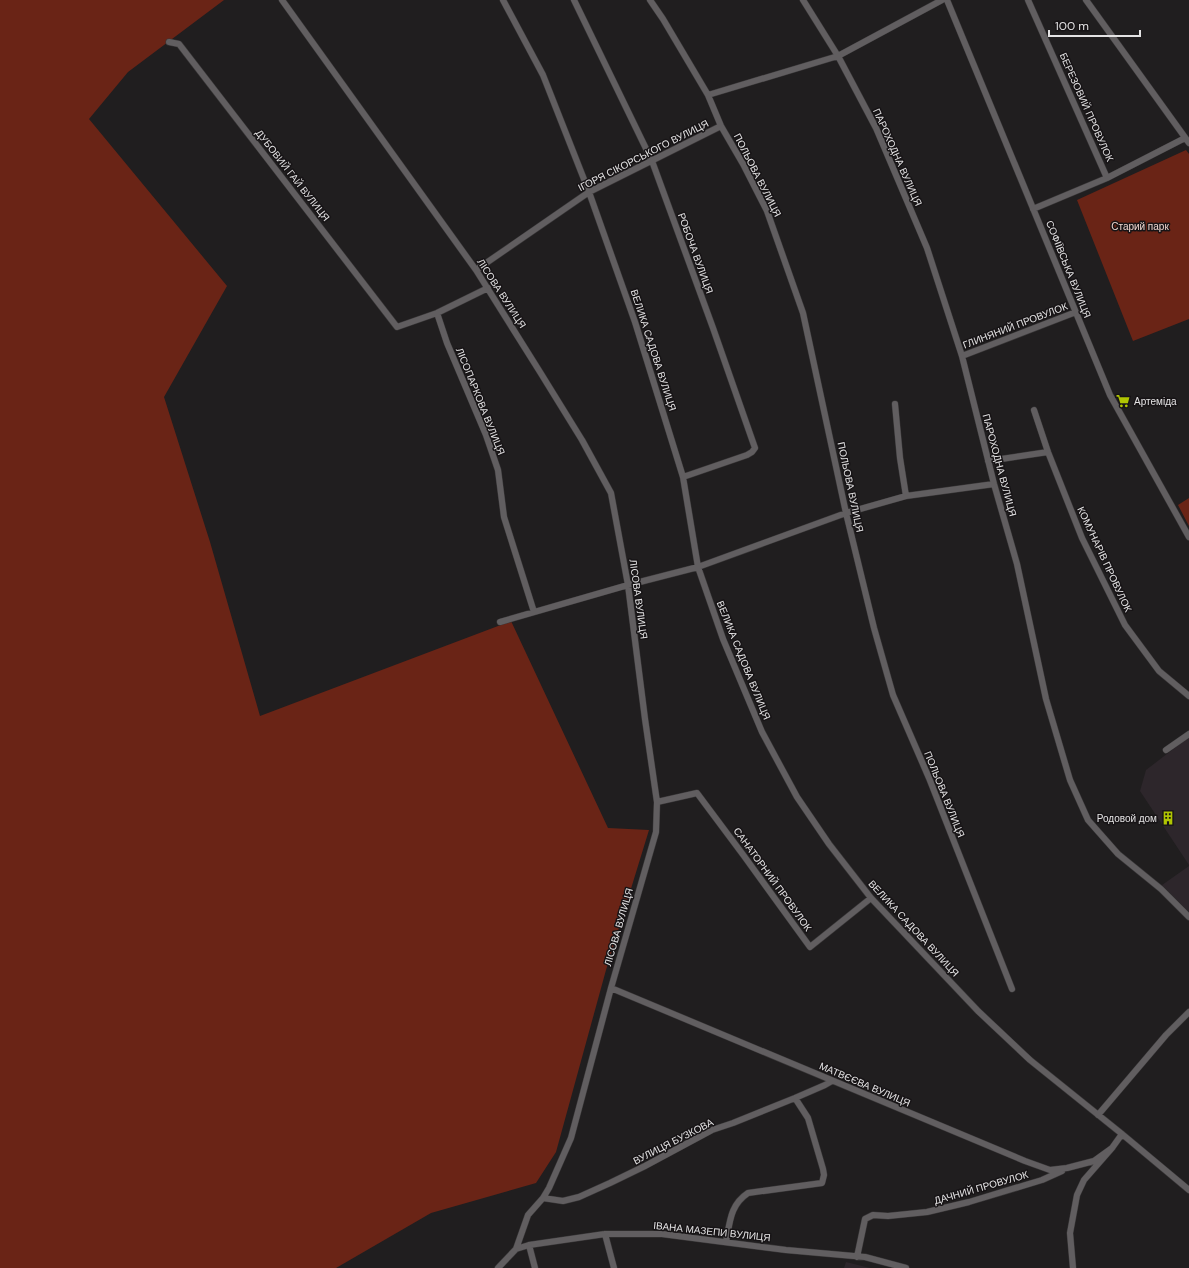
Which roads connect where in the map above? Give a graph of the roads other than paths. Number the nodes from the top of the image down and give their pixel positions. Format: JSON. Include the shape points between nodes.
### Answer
{"nodes":[{"id":1,"x":502,"y":0,"type":"edge"},
{"id":2,"x":574,"y":0,"type":"edge"},
{"id":3,"x":650,"y":0,"type":"edge"},
{"id":4,"x":803,"y":0,"type":"edge"},
{"id":5,"x":942,"y":0,"type":"edge"},
{"id":6,"x":947,"y":0,"type":"edge"},
{"id":7,"x":1028,"y":0,"type":"edge"},
{"id":8,"x":1086,"y":0,"type":"edge"},
{"id":9,"x":283,"y":1,"type":"edge"},
{"id":10,"x":169,"y":42,"type":"dead end"},
{"id":11,"x":838,"y":56,"type":"junction"},
{"id":12,"x":708,"y":95,"type":"junction"},
{"id":13,"x":721,"y":126,"type":"junction"},
{"id":14,"x":1185,"y":138,"type":"junction"},
{"id":15,"x":1189,"y":143,"type":"edge"},
{"id":16,"x":652,"y":161,"type":"junction"},
{"id":17,"x":1108,"y":178,"type":"junction"},
{"id":18,"x":589,"y":192,"type":"junction"},
{"id":19,"x":1033,"y":209,"type":"junction"},
{"id":20,"x":476,"y":270,"type":"junction"},
{"id":21,"x":488,"y":288,"type":"junction"},
{"id":22,"x":1076,"y":312,"type":"junction"},
{"id":23,"x":437,"y":313,"type":"junction"},
{"id":24,"x":962,"y":356,"type":"junction"},
{"id":25,"x":895,"y":404,"type":"dead end"},
{"id":26,"x":1034,"y":410,"type":"dead end"},
{"id":27,"x":1048,"y":452,"type":"junction"},
{"id":28,"x":988,"y":461,"type":"junction"},
{"id":29,"x":683,"y":477,"type":"junction"},
{"id":30,"x":994,"y":484,"type":"junction"},
{"id":31,"x":906,"y":496,"type":"junction"},
{"id":32,"x":846,"y":513,"type":"junction"},
{"id":33,"x":1189,"y":537,"type":"edge"},
{"id":34,"x":698,"y":567,"type":"junction"},
{"id":35,"x":628,"y":585,"type":"junction"},
{"id":36,"x":534,"y":612,"type":"junction"},
{"id":37,"x":500,"y":622,"type":"dead end"},
{"id":38,"x":1189,"y":696,"type":"edge"},
{"id":39,"x":1189,"y":734,"type":"edge"},
{"id":40,"x":1166,"y":750,"type":"dead end"},
{"id":41,"x":657,"y":802,"type":"junction"},
{"id":42,"x":872,"y":898,"type":"junction"},
{"id":43,"x":1189,"y":917,"type":"edge"},
{"id":44,"x":611,"y":988,"type":"junction"},
{"id":45,"x":1012,"y":989,"type":"dead end"},
{"id":46,"x":1189,"y":1012,"type":"edge"},
{"id":47,"x":832,"y":1081,"type":"junction"},
{"id":48,"x":795,"y":1098,"type":"junction"},
{"id":49,"x":1098,"y":1114,"type":"junction"},
{"id":50,"x":1122,"y":1134,"type":"junction"},
{"id":51,"x":1112,"y":1148,"type":"junction"},
{"id":52,"x":1067,"y":1168,"type":"junction"},
{"id":53,"x":1189,"y":1190,"type":"edge"},
{"id":54,"x":543,"y":1198,"type":"junction"},
{"id":55,"x":605,"y":1234,"type":"junction"},
{"id":56,"x":726,"y":1242,"type":"junction"},
{"id":57,"x":530,"y":1244,"type":"junction"},
{"id":58,"x":516,"y":1248,"type":"junction"},
{"id":59,"x":857,"y":1257,"type":"junction"},
{"id":60,"x":498,"y":1268,"type":"edge"},
{"id":61,"x":535,"y":1268,"type":"edge"},
{"id":62,"x":614,"y":1268,"type":"edge"},
{"id":63,"x":906,"y":1268,"type":"edge"},
{"id":64,"x":1073,"y":1268,"type":"edge"}],
"edges":[{"from":1,"to":18,"type":"street","name":"ВЕЛИКА САДОВА ВУЛИЦЯ","via":[[543,75]]},
{"from":2,"to":16,"type":"street","name":"РОБОЧА ВУЛИЦЯ"},
{"from":3,"to":12,"type":"street","name":"ПОЛЬОВА ВУЛИЦЯ"},
{"from":4,"to":11,"type":"street","name":"ПАРОХОДНА ВУЛИЦЯ"},
{"from":5,"to":11,"type":"street"},
{"from":6,"to":19,"type":"street","name":"СОФІЇВСЬКА ВУЛИЦЯ"},
{"from":7,"to":17,"type":"street","name":"БЕРЕЗОВИЙ ПРОВУЛОК"},
{"from":8,"to":14,"type":"street"},
{"from":9,"to":20,"type":"street","name":"ЛІСОВА ВУЛИЦЯ"},
{"from":10,"to":23,"type":"street","name":"ДУБОВИЙ ГАЙ ВУЛИЦЯ","via":[[180,44],[397,327]]},
{"from":11,"to":12,"type":"street"},
{"from":11,"to":24,"type":"street","name":"ПАРОХОДНА ВУЛИЦЯ","via":[[876,128],[927,248]]},
{"from":12,"to":13,"type":"street","name":"ПОЛЬОВА ВУЛИЦЯ"},
{"from":13,"to":16,"type":"street","name":"ІГОРЯ СІКОРСЬКОГО ВУЛИЦЯ"},
{"from":13,"to":32,"type":"street","name":"ПОЛЬОВА ВУЛИЦЯ","via":[[767,211],[803,313]]},
{"from":14,"to":15,"type":"street"},
{"from":14,"to":17,"type":"street"},
{"from":16,"to":18,"type":"street","name":"ІГОРЯ СІКОРСЬКОГО ВУЛИЦЯ"},
{"from":16,"to":29,"type":"street","name":"РОБОЧА ВУЛИЦЯ","via":[[755,448],[747,455]]},
{"from":17,"to":19,"type":"street"},
{"from":18,"to":20,"type":"street","name":"ІГОРЯ СІКОРСЬКОГО ВУЛИЦЯ"},
{"from":18,"to":29,"type":"street","name":"ВЕЛИКА САДОВА ВУЛИЦЯ","via":[[635,322]]},
{"from":19,"to":22,"type":"street","name":"СОФІЇВСЬКА ВУЛИЦЯ"},
{"from":20,"to":21,"type":"street","name":"ЛІСОВА ВУЛИЦЯ"},
{"from":21,"to":23,"type":"street"},
{"from":21,"to":35,"type":"street","name":"ЛІСОВА ВУЛИЦЯ","via":[[582,440],[611,493]]},
{"from":22,"to":24,"type":"street","name":"ГЛИНЯНИЙ ПРОВУЛОК"},
{"from":22,"to":33,"type":"street","name":"СОФІЇВСЬКА ВУЛИЦЯ","via":[[1110,395]]},
{"from":23,"to":36,"type":"street","name":"ЛІСОПАРКОВА ВУЛИЦЯ","via":[[498,470],[504,516]]},
{"from":24,"to":28,"type":"street","name":"ПАРОХОДНА ВУЛИЦЯ"},
{"from":25,"to":31,"type":"street"},
{"from":26,"to":27,"type":"street","name":"КОМУНАРІВ ПРОВУЛОК"},
{"from":27,"to":28,"type":"street"},
{"from":27,"to":38,"type":"street","name":"КОМУНАРІВ ПРОВУЛОК","via":[[1082,538],[1125,625],[1159,671]]},
{"from":28,"to":30,"type":"street","name":"ПАРОХОДНА ВУЛИЦЯ"},
{"from":29,"to":34,"type":"street","name":"ВЕЛИКА САДОВА ВУЛИЦЯ"},
{"from":30,"to":31,"type":"street"},
{"from":30,"to":43,"type":"street","name":"ПАРОХОДНА ВУЛИЦЯ","via":[[1017,564],[1046,699],[1070,780],[1088,820],[1118,854],[1161,889]]},
{"from":31,"to":32,"type":"street"},
{"from":32,"to":34,"type":"street"},
{"from":32,"to":45,"type":"street","name":"ПОЛЬОВА ВУЛИЦЯ","via":[[893,695],[929,778]]},
{"from":34,"to":35,"type":"street"},
{"from":34,"to":42,"type":"street","name":"ВЕЛИКА САДОВА ВУЛИЦЯ","via":[[723,639],[766,739],[797,797],[829,844]]},
{"from":35,"to":36,"type":"street"},
{"from":35,"to":41,"type":"street","name":"ЛІСОВА ВУЛИЦЯ"},
{"from":36,"to":37,"type":"street"},
{"from":39,"to":40,"type":"street"},
{"from":41,"to":42,"type":"street","name":"САНАТОРНИЙ ПРОВУЛОК","via":[[696,793],[810,947]]},
{"from":41,"to":44,"type":"street","name":"ЛІСОВА ВУЛИЦЯ","via":[[656,832]]},
{"from":42,"to":49,"type":"street","name":"ВЕЛИКА САДОВА ВУЛИЦЯ","via":[[978,1011],[1024,1055]]},
{"from":44,"to":47,"type":"street","name":"МАТВЄЄВА ВУЛИЦЯ"},
{"from":44,"to":54,"type":"street","name":"ЛІСОВА ВУЛИЦЯ","via":[[572,1138]]},
{"from":46,"to":49,"type":"street"},
{"from":47,"to":48,"type":"street","name":"ВУЛИЦЯ БУЗКОВА"},
{"from":47,"to":52,"type":"street","name":"МАТВЄЄВА ВУЛИЦЯ","via":[[1025,1162],[1050,1170]]},
{"from":48,"to":54,"type":"street","name":"ВУЛИЦЯ БУЗКОВА","via":[[712,1130],[638,1170],[579,1197],[562,1201]]},
{"from":48,"to":56,"type":"street","via":[[808,1118],[823,1169],[822,1183],[748,1193],[741,1197],[732,1213]]},
{"from":49,"to":50,"type":"street","name":"ВЕЛИКА САДОВА ВУЛИЦЯ"},
{"from":50,"to":51,"type":"street"},
{"from":50,"to":53,"type":"street","name":"ВЕЛИКА САДОВА ВУЛИЦЯ"},
{"from":51,"to":52,"type":"street","name":"МАТВЄЄВА ВУЛИЦЯ","via":[[1094,1161]]},
{"from":51,"to":64,"type":"street","via":[[1084,1180],[1077,1195],[1070,1233]]},
{"from":52,"to":59,"type":"street","name":"ДАЧНИЙ ПРОВУЛОК","via":[[1042,1180],[969,1202],[927,1212],[873,1215],[865,1219]]},
{"from":54,"to":58,"type":"street","name":"ЛІСОВА ВУЛИЦЯ","via":[[528,1215]]},
{"from":55,"to":56,"type":"street","name":"ІВАНА МАЗЕПИ ВУЛИЦЯ","via":[[662,1234]]},
{"from":55,"to":57,"type":"street","name":"ІВАНА МАЗЕПИ ВУЛИЦЯ"},
{"from":55,"to":62,"type":"street"},
{"from":56,"to":59,"type":"street","name":"ІВАНА МАЗЕПИ ВУЛИЦЯ"},
{"from":57,"to":58,"type":"street","name":"ІВАНА МАЗЕПИ ВУЛИЦЯ"},
{"from":57,"to":61,"type":"street"},
{"from":58,"to":60,"type":"street","name":"ЛІСОВА ВУЛИЦЯ"},
{"from":59,"to":63,"type":"street","name":"ІВАНА МАЗЕПИ ВУЛИЦЯ"}]}
